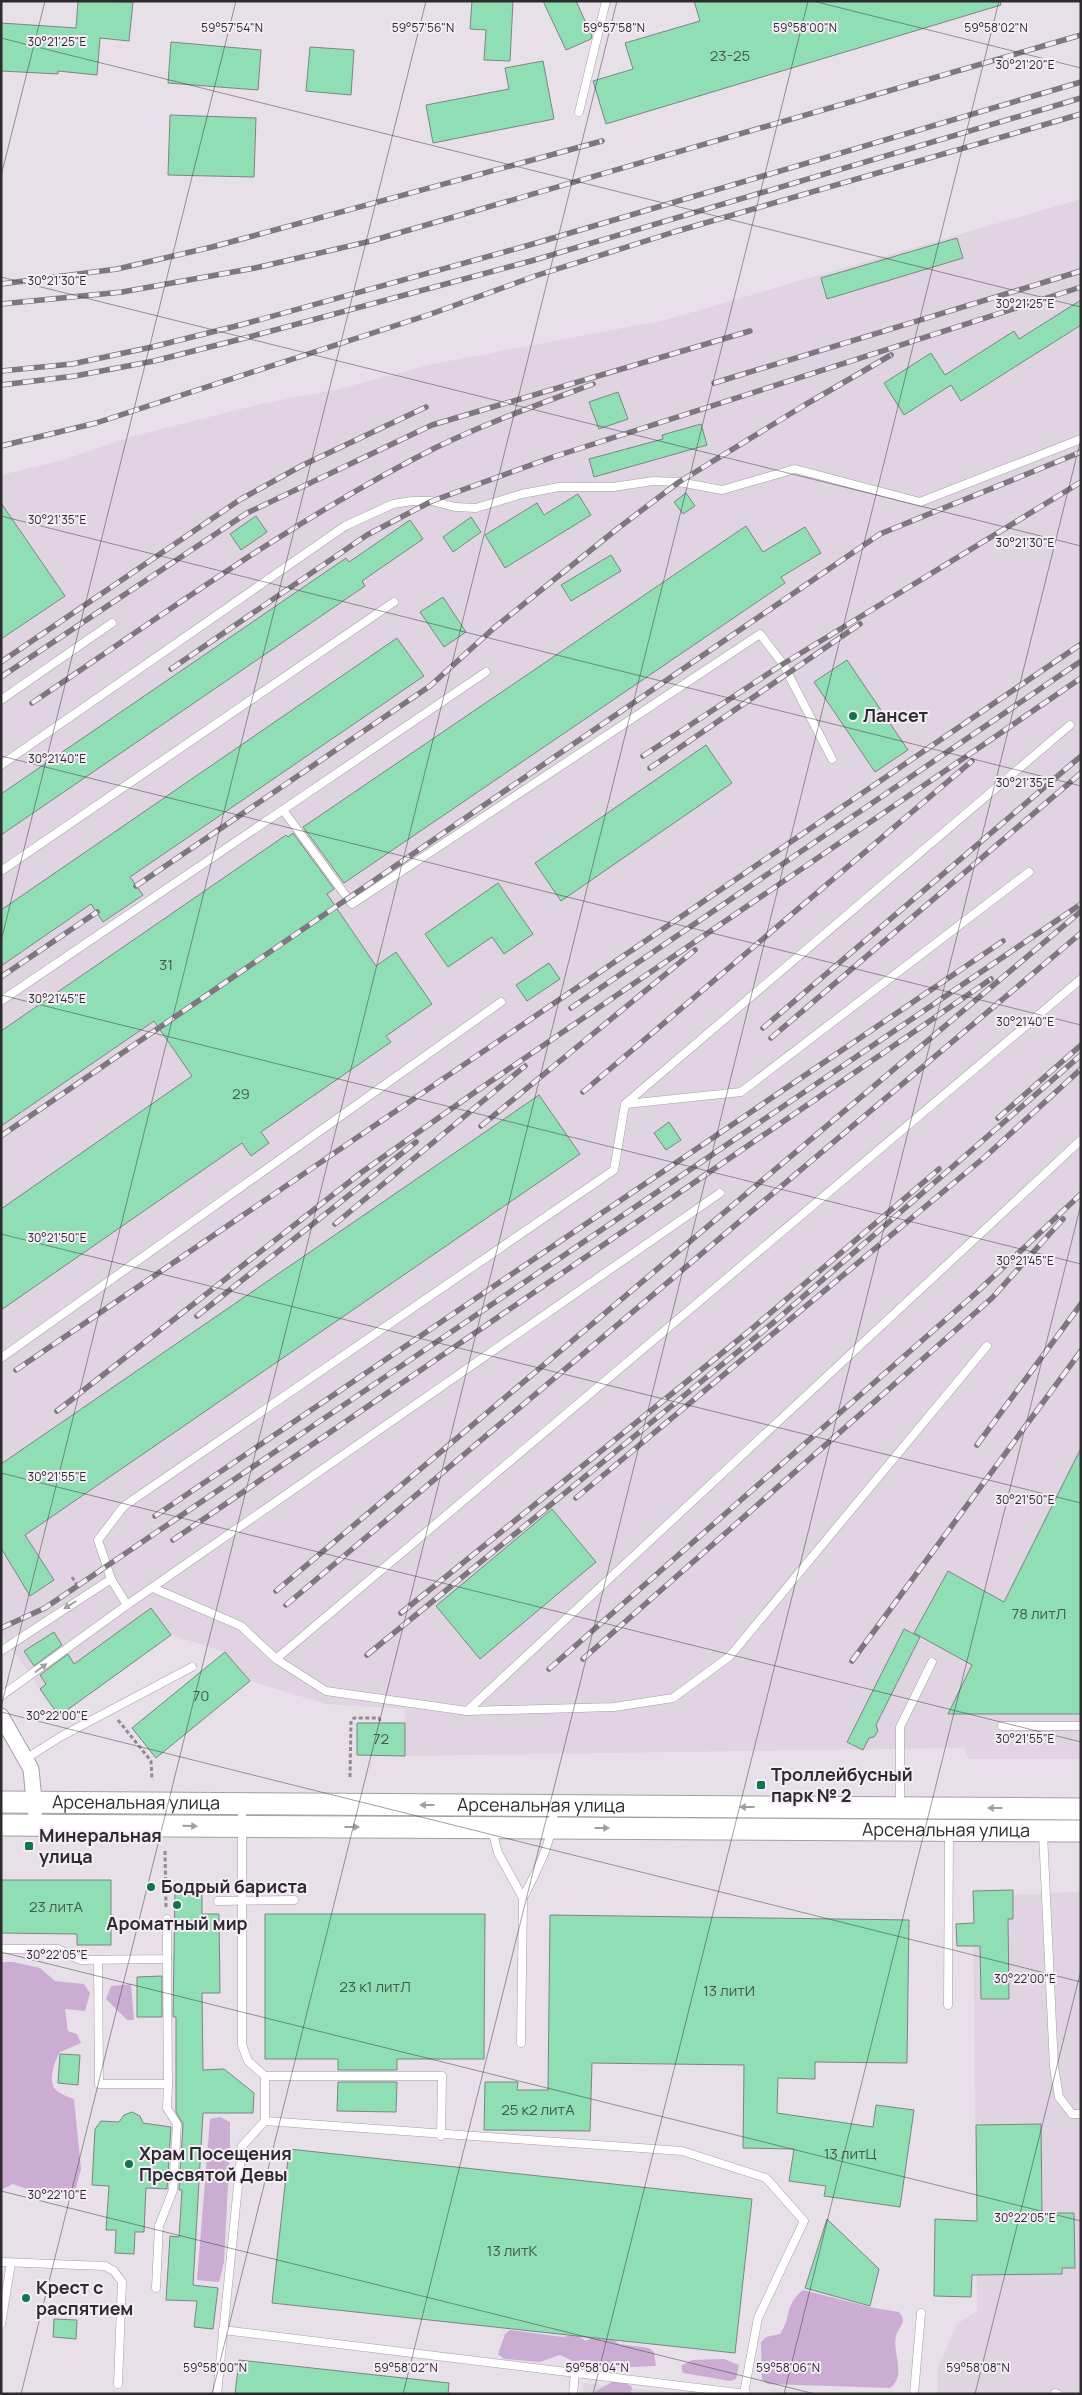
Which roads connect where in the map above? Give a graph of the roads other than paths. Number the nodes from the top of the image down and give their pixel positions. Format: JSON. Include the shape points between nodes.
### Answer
{"nodes":[{"id":1,"x":606,"y":1,"type":"edge"},
{"id":2,"x":579,"y":112,"type":"dead end"},
{"id":3,"x":1081,"y":439,"type":"edge"},
{"id":4,"x":394,"y":602,"type":"dead end"},
{"id":5,"x":112,"y":623,"type":"dead end"},
{"id":6,"x":486,"y":672,"type":"dead end"},
{"id":7,"x":1,"y":700,"type":"edge"},
{"id":8,"x":1070,"y":725,"type":"dead end"},
{"id":9,"x":832,"y":759,"type":"dead end"},
{"id":10,"x":1,"y":765,"type":"edge"},
{"id":11,"x":283,"y":810,"type":"junction"},
{"id":12,"x":1,"y":871,"type":"edge"},
{"id":13,"x":1029,"y":872,"type":"dead end"},
{"id":14,"x":1081,"y":979,"type":"edge"},
{"id":15,"x":1,"y":1002,"type":"edge"},
{"id":16,"x":502,"y":1002,"type":"dead end"},
{"id":17,"x":625,"y":1104,"type":"junction"},
{"id":18,"x":1081,"y":1140,"type":"edge"},
{"id":19,"x":720,"y":1193,"type":"dead end"},
{"id":20,"x":987,"y":1346,"type":"dead end"},
{"id":21,"x":1,"y":1358,"type":"edge"},
{"id":22,"x":112,"y":1579,"type":"junction"},
{"id":23,"x":153,"y":1588,"type":"junction"},
{"id":24,"x":127,"y":1605,"type":"junction"},
{"id":25,"x":1,"y":1650,"type":"edge"},
{"id":26,"x":276,"y":1659,"type":"junction"},
{"id":27,"x":932,"y":1662,"type":"dead end"},
{"id":28,"x":192,"y":1667,"type":"dead end"},
{"id":29,"x":1,"y":1696,"type":"edge"},
{"id":30,"x":467,"y":1712,"type":"junction"},
{"id":31,"x":1,"y":1716,"type":"edge"},
{"id":32,"x":1002,"y":1726,"type":"dead end"},
{"id":33,"x":1081,"y":1726,"type":"edge"},
{"id":34,"x":27,"y":1758,"type":"junction"},
{"id":35,"x":1,"y":1802,"type":"edge"},
{"id":36,"x":34,"y":1803,"type":"junction"},
{"id":37,"x":242,"y":1804,"type":"junction"},
{"id":38,"x":554,"y":1806,"type":"junction"},
{"id":39,"x":900,"y":1808,"type":"junction"},
{"id":40,"x":1081,"y":1809,"type":"edge"},
{"id":41,"x":492,"y":1816,"type":"junction"},
{"id":42,"x":949,"y":1819,"type":"junction"},
{"id":43,"x":1044,"y":1820,"type":"junction"},
{"id":44,"x":1,"y":1825,"type":"edge"},
{"id":45,"x":35,"y":1825,"type":"junction"},
{"id":46,"x":243,"y":1827,"type":"junction"},
{"id":47,"x":554,"y":1828,"type":"junction"},
{"id":48,"x":1081,"y":1831,"type":"edge"},
{"id":49,"x":523,"y":1898,"type":"junction"},
{"id":50,"x":294,"y":1900,"type":"dead end"},
{"id":51,"x":218,"y":1901,"type":"dead end"},
{"id":52,"x":242,"y":1901,"type":"junction"},
{"id":53,"x":167,"y":1919,"type":"road end"},
{"id":54,"x":1,"y":1949,"type":"edge"},
{"id":55,"x":167,"y":1959,"type":"junction"},
{"id":56,"x":98,"y":1960,"type":"junction"},
{"id":57,"x":948,"y":2004,"type":"dead end"},
{"id":58,"x":521,"y":2043,"type":"dead end"},
{"id":59,"x":265,"y":2076,"type":"junction"},
{"id":60,"x":168,"y":2084,"type":"junction"},
{"id":61,"x":1081,"y":2114,"type":"edge"},
{"id":62,"x":265,"y":2121,"type":"junction"},
{"id":63,"x":441,"y":2136,"type":"junction"},
{"id":64,"x":1,"y":2262,"type":"edge"},
{"id":65,"x":11,"y":2263,"type":"junction"},
{"id":66,"x":156,"y":2288,"type":"dead end"},
{"id":67,"x":921,"y":2313,"type":"dead end"},
{"id":68,"x":1,"y":2324,"type":"edge"},
{"id":69,"x":223,"y":2330,"type":"junction"},
{"id":70,"x":575,"y":2373,"type":"junction"},
{"id":71,"x":118,"y":2384,"type":"dead end"},
{"id":72,"x":217,"y":2394,"type":"edge"},
{"id":73,"x":573,"y":2394,"type":"edge"},
{"id":74,"x":746,"y":2394,"type":"edge"},
{"id":75,"x":914,"y":2394,"type":"edge"}],
"edges":[{"from":1,"to":2,"type":"lane"},
{"from":3,"to":10,"type":"lane","via":[[920,502],[795,469],[722,490],[653,481],[612,487],[559,487],[476,508],[432,501],[392,504],[345,526]]},
{"from":4,"to":12,"type":"lane"},
{"from":5,"to":7,"type":"lane"},
{"from":6,"to":11,"type":"lane"},
{"from":8,"to":17,"type":"lane"},
{"from":9,"to":11,"type":"lane","via":[[783,664],[760,634],[352,904]]},
{"from":11,"to":15,"type":"lane"},
{"from":13,"to":17,"type":"lane","via":[[741,1092]]},
{"from":14,"to":26,"type":"lane"},
{"from":16,"to":21,"type":"lane"},
{"from":17,"to":22,"type":"lane","via":[[614,1170],[124,1506],[98,1540]]},
{"from":18,"to":30,"type":"lane"},
{"from":19,"to":23,"type":"lane"},
{"from":20,"to":30,"type":"lane","via":[[730,1656],[673,1698],[614,1707]]},
{"from":22,"to":24,"type":"lane"},
{"from":22,"to":25,"type":"lane","one_way":true},
{"from":23,"to":24,"type":"lane"},
{"from":23,"to":26,"type":"lane","via":[[241,1626]]},
{"from":29,"to":24,"type":"lane","one_way":true},
{"from":26,"to":30,"type":"lane","via":[[326,1691]]},
{"from":27,"to":39,"type":"lane","via":[[900,1726]]},
{"from":28,"to":34,"type":"lane"},
{"from":31,"to":34,"type":"street"},
{"from":32,"to":33,"type":"lane"},
{"from":34,"to":36,"type":"street","via":[[33,1780]]},
{"from":35,"to":36,"type":"street","name":"Арсенальная улица"},
{"from":36,"to":37,"type":"street","name":"Арсенальная улица"},
{"from":36,"to":45,"type":"street"},
{"from":41,"to":37,"type":"street","name":"Арсенальная улица","one_way":true},
{"from":37,"to":46,"type":"lane"},
{"from":39,"to":38,"type":"street","name":"Арсенальная улица","one_way":true},
{"from":38,"to":41,"type":"street","name":"Арсенальная улица"},
{"from":38,"to":47,"type":"lane"},
{"from":39,"to":42,"type":"street","name":"Арсенальная улица"},
{"from":40,"to":43,"type":"street","name":"Арсенальная улица"},
{"from":46,"to":41,"type":"street","name":"Арсенальная улица","one_way":true},
{"from":41,"to":47,"type":"street","name":"Арсенальная улица"},
{"from":41,"to":49,"type":"lane","via":[[498,1853]]},
{"from":42,"to":43,"type":"street","name":"Арсенальная улица"},
{"from":47,"to":42,"type":"street","name":"Арсенальная улица","one_way":true},
{"from":42,"to":57,"type":"lane"},
{"from":43,"to":48,"type":"street","name":"Арсенальная улица"},
{"from":43,"to":61,"type":"lane","via":[[1054,2067],[1059,2097],[1072,2114]]},
{"from":44,"to":45,"type":"street","name":"Арсенальная улица"},
{"from":45,"to":46,"type":"street","name":"Арсенальная улица","one_way":true},
{"from":46,"to":52,"type":"lane"},
{"from":47,"to":49,"type":"lane"},
{"from":49,"to":58,"type":"lane"},
{"from":50,"to":52,"type":"lane"},
{"from":51,"to":52,"type":"lane"},
{"from":52,"to":59,"type":"lane","via":[[242,2045],[248,2061]]},
{"from":53,"to":55,"type":"lane"},
{"from":54,"to":56,"type":"lane","via":[[58,1949],[80,1960]]},
{"from":55,"to":56,"type":"lane"},
{"from":55,"to":60,"type":"lane"},
{"from":56,"to":60,"type":"lane","via":[[99,2084]]},
{"from":59,"to":62,"type":"lane"},
{"from":59,"to":63,"type":"lane","via":[[442,2076]]},
{"from":60,"to":66,"type":"lane","via":[[167,2108],[177,2124],[173,2190],[159,2226]]},
{"from":62,"to":63,"type":"lane"},
{"from":62,"to":69,"type":"lane","via":[[242,2146]]},
{"from":63,"to":74,"type":"lane","via":[[682,2151],[766,2178],[804,2220],[758,2318]]},
{"from":64,"to":65,"type":"lane"},
{"from":65,"to":68,"type":"lane"},
{"from":65,"to":71,"type":"lane","via":[[105,2266],[114,2271],[122,2282]]},
{"from":67,"to":75,"type":"lane"},
{"from":69,"to":70,"type":"lane"},
{"from":69,"to":72,"type":"lane"},
{"from":70,"to":73,"type":"lane"},
{"from":70,"to":74,"type":"lane"}]}
